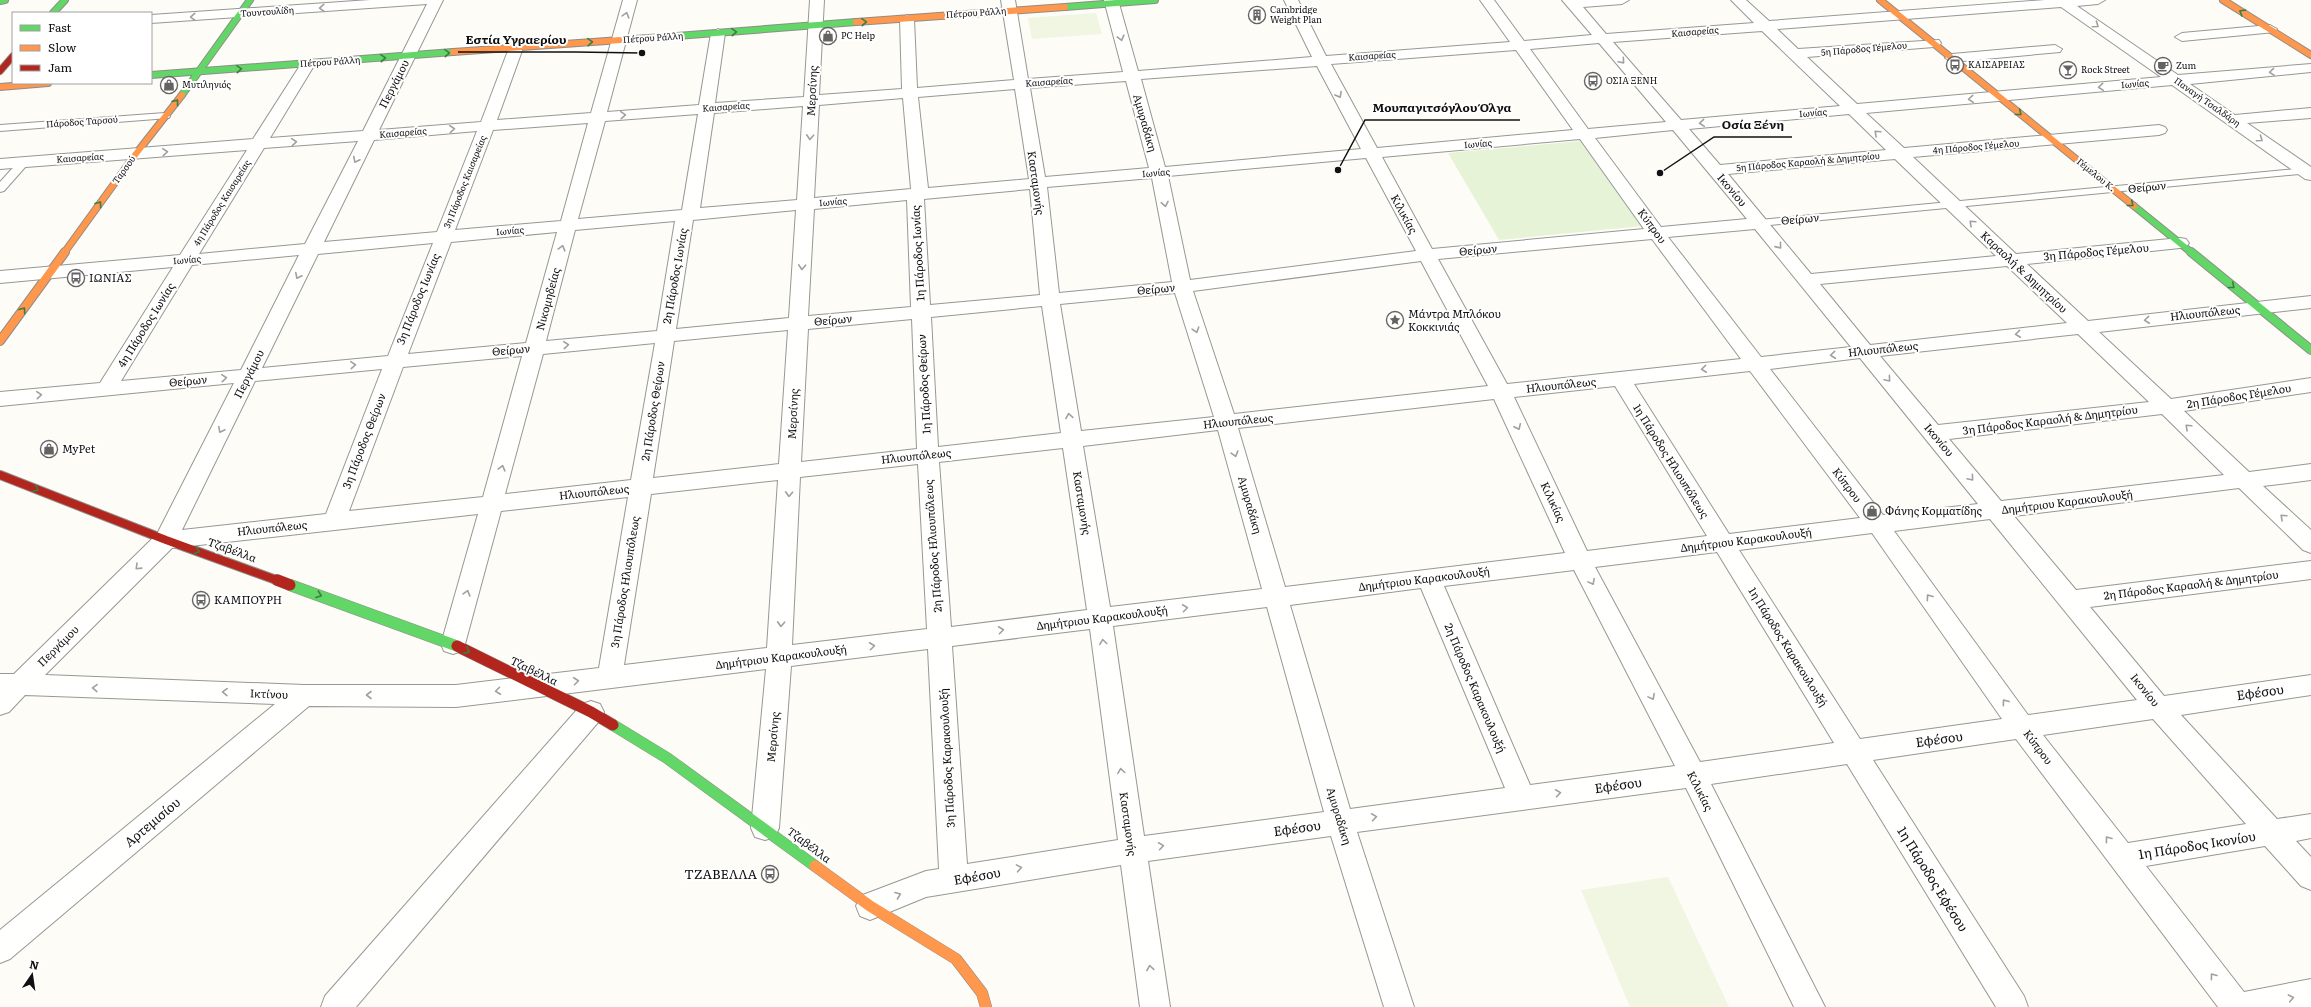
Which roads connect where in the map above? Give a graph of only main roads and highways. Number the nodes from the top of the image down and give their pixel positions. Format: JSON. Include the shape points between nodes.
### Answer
{"nodes":[{"id":1,"x":5,"y":0,"type":"edge"},
{"id":2,"x":65,"y":0,"type":"edge"},
{"id":3,"x":250,"y":0,"type":"edge"},
{"id":4,"x":1155,"y":0,"type":"edge"},
{"id":5,"x":1880,"y":0,"type":"edge"},
{"id":6,"x":2223,"y":0,"type":"edge"},
{"id":7,"x":0,"y":1,"type":"edge"},
{"id":8,"x":1112,"y":2,"type":"edge"},
{"id":9,"x":1009,"y":5,"type":"edge"},
{"id":10,"x":54,"y":12,"type":"edge"},
{"id":11,"x":2311,"y":54,"type":"edge"},
{"id":12,"x":12,"y":57,"type":"edge"},
{"id":13,"x":0,"y":71,"type":"edge"},
{"id":14,"x":200,"y":72,"type":"junction"},
{"id":15,"x":152,"y":75,"type":"edge"},
{"id":16,"x":36,"y":84,"type":"edge"},
{"id":17,"x":0,"y":87,"type":"edge"},
{"id":18,"x":0,"y":341,"type":"edge"},
{"id":19,"x":2311,"y":350,"type":"edge"},
{"id":20,"x":0,"y":475,"type":"edge"},
{"id":21,"x":986,"y":1007,"type":"edge"}],
"edges":[{"from":1,"to":7,"type":"main road"},
{"from":2,"to":10,"type":"main road"},
{"from":3,"to":14,"type":"main road","name":"Ταρσού"},
{"from":4,"to":8,"type":"main road","name":"Πέτρου Ράλλη"},
{"from":5,"to":19,"type":"main road","name":"Γέμελου Κ.","one_way":true},
{"from":11,"to":6,"type":"main road","one_way":true},
{"from":8,"to":9,"type":"main road","name":"Πέτρου Ράλλη"},
{"from":14,"to":9,"type":"main road","name":"Πέτρου Ράλλη","one_way":true,"via":[[907,19]]},
{"from":12,"to":13,"type":"main road"},
{"from":14,"to":15,"type":"main road","name":"Πέτρου Ράλλη"},
{"from":18,"to":14,"type":"main road","name":"Ταρσού","one_way":true,"via":[[135,155]]},
{"from":16,"to":17,"type":"main road"},
{"from":20,"to":21,"type":"main road","name":"Τζαβέλλα","one_way":true,"via":[[166,540],[453,644],[591,712],[667,758],[870,906],[956,959],[982,993]]}]}
